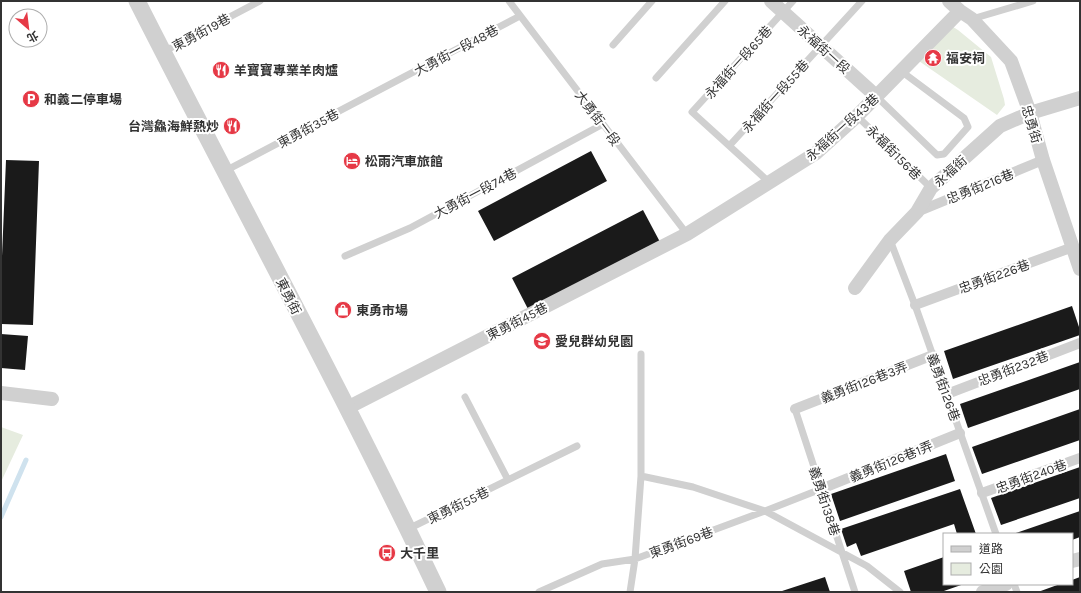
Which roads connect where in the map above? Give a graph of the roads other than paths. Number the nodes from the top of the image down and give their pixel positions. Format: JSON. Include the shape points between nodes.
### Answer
{"nodes":[{"id":1,"x":137,"y":1,"type":"edge"},
{"id":2,"x":260,"y":1,"type":"edge"},
{"id":3,"x":509,"y":1,"type":"edge"},
{"id":4,"x":652,"y":1,"type":"edge"},
{"id":5,"x":725,"y":1,"type":"edge"},
{"id":6,"x":771,"y":1,"type":"edge"},
{"id":7,"x":793,"y":1,"type":"edge"},
{"id":8,"x":862,"y":1,"type":"edge"},
{"id":9,"x":949,"y":1,"type":"edge"},
{"id":10,"x":1033,"y":1,"type":"edge"},
{"id":11,"x":783,"y":12,"type":"junction"},
{"id":12,"x":966,"y":15,"type":"junction"},
{"id":13,"x":520,"y":16,"type":"junction"},
{"id":14,"x":613,"y":44,"type":"dead end"},
{"id":15,"x":820,"y":46,"type":"junction"},
{"id":16,"x":163,"y":52,"type":"junction"},
{"id":17,"x":901,"y":71,"type":"junction"},
{"id":18,"x":656,"y":78,"type":"dead end"},
{"id":19,"x":392,"y":84,"type":"joint"},
{"id":20,"x":876,"y":96,"type":"junction"},
{"id":21,"x":1080,"y":98,"type":"edge"},
{"id":22,"x":1030,"y":112,"type":"junction"},
{"id":23,"x":857,"y":116,"type":"junction"},
{"id":24,"x":603,"y":124,"type":"junction"},
{"id":25,"x":730,"y":145,"type":"junction"},
{"id":26,"x":1043,"y":160,"type":"junction"},
{"id":27,"x":225,"y":172,"type":"junction"},
{"id":28,"x":770,"y":183,"type":"junction"},
{"id":29,"x":931,"y":188,"type":"junction"},
{"id":30,"x":917,"y":212,"type":"junction"},
{"id":31,"x":687,"y":234,"type":"junction"},
{"id":32,"x":890,"y":240,"type":"junction"},
{"id":33,"x":1073,"y":248,"type":"junction"},
{"id":34,"x":345,"y":256,"type":"dead end"},
{"id":35,"x":1080,"y":269,"type":"edge"},
{"id":36,"x":855,"y":288,"type":"dead end"},
{"id":37,"x":915,"y":305,"type":"junction"},
{"id":38,"x":1080,"y":343,"type":"edge"},
{"id":39,"x":641,"y":354,"type":"dead end"},
{"id":40,"x":933,"y":355,"type":"junction"},
{"id":41,"x":1,"y":393,"type":"edge"},
{"id":42,"x":946,"y":394,"type":"junction"},
{"id":43,"x":464,"y":397,"type":"dead end"},
{"id":44,"x":52,"y":399,"type":"dead end"},
{"id":45,"x":347,"y":408,"type":"junction"},
{"id":46,"x":795,"y":409,"type":"joint"},
{"id":47,"x":960,"y":432,"type":"junction"},
{"id":48,"x":577,"y":446,"type":"dead end"},
{"id":49,"x":1080,"y":458,"type":"edge"},
{"id":50,"x":641,"y":476,"type":"junction"},
{"id":51,"x":508,"y":480,"type":"junction"},
{"id":52,"x":821,"y":489,"type":"junction"},
{"id":53,"x":982,"y":493,"type":"junction"},
{"id":54,"x":765,"y":512,"type":"junction"},
{"id":55,"x":408,"y":529,"type":"junction"},
{"id":56,"x":996,"y":533,"type":"edge"},
{"id":57,"x":843,"y":554,"type":"junction"},
{"id":58,"x":635,"y":559,"type":"junction"},
{"id":59,"x":1003,"y":585,"type":"edge"},
{"id":60,"x":438,"y":592,"type":"edge"},
{"id":61,"x":539,"y":592,"type":"edge"},
{"id":62,"x":630,"y":592,"type":"edge"},
{"id":63,"x":855,"y":592,"type":"edge"},
{"id":64,"x":900,"y":592,"type":"edge"},
{"id":65,"x":983,"y":592,"type":"edge"}],
"edges":[{"from":1,"to":16,"type":"street","name":"東勇街"},
{"from":2,"to":16,"type":"lane","name":"東勇街19巷"},
{"from":3,"to":13,"type":"lane","name":"大勇街一段"},
{"from":4,"to":14,"type":"lane"},
{"from":5,"to":18,"type":"lane"},
{"from":6,"to":11,"type":"street","name":"永福街一段"},
{"from":7,"to":11,"type":"lane","name":"永福街一段65巷"},
{"from":8,"to":15,"type":"lane","name":"永福街一段55巷"},
{"from":9,"to":12,"type":"street","name":"忠勇街"},
{"from":10,"to":12,"type":"lane"},
{"from":11,"to":15,"type":"street","name":"永福街一段"},
{"from":11,"to":25,"type":"lane","name":"永福街一段65巷","via":[[692,112]]},
{"from":12,"to":17,"type":"street","name":"永福街一段43巷"},
{"from":12,"to":22,"type":"street","name":"忠勇街","via":[[1011,61]]},
{"from":13,"to":19,"type":"lane","name":"大勇街一段48巷"},
{"from":13,"to":24,"type":"lane","name":"大勇街一段"},
{"from":15,"to":20,"type":"street","name":"永福街一段"},
{"from":15,"to":25,"type":"lane","name":"永福街一段55巷"},
{"from":16,"to":27,"type":"street","name":"東勇街"},
{"from":17,"to":20,"type":"street","name":"永福街一段43巷"},
{"from":17,"to":20,"type":"lane","via":[[964,118],[968,128],[944,154],[937,155]]},
{"from":19,"to":27,"type":"lane","name":"東勇街35巷"},
{"from":20,"to":23,"type":"street","name":"永福街一段43巷"},
{"from":21,"to":22,"type":"street","name":"永福街"},
{"from":22,"to":26,"type":"street","name":"忠勇街"},
{"from":22,"to":29,"type":"street","name":"永福街","via":[[1000,126]]},
{"from":23,"to":28,"type":"street","name":"永福街一段43巷","via":[[816,153]]},
{"from":23,"to":29,"type":"lane","name":"永福街156巷"},
{"from":24,"to":31,"type":"lane","name":"大勇街一段"},
{"from":24,"to":34,"type":"lane","name":"大勇街一段74巷","via":[[410,228]]},
{"from":25,"to":28,"type":"lane"},
{"from":26,"to":30,"type":"street","name":"忠勇街216巷"},
{"from":26,"to":33,"type":"street","name":"忠勇街"},
{"from":27,"to":45,"type":"street","name":"東勇街"},
{"from":28,"to":31,"type":"street","name":"永福街一段43巷"},
{"from":29,"to":30,"type":"street","name":"永福街"},
{"from":30,"to":32,"type":"street","name":"永福街"},
{"from":31,"to":45,"type":"street","name":"東勇街45巷"},
{"from":32,"to":36,"type":"street","name":"永福街"},
{"from":32,"to":37,"type":"lane","name":"義勇街126巷"},
{"from":33,"to":35,"type":"street","name":"忠勇街"},
{"from":33,"to":37,"type":"street","name":"忠勇街226巷"},
{"from":37,"to":40,"type":"lane","name":"義勇街126巷"},
{"from":38,"to":42,"type":"street","name":"忠勇街232巷"},
{"from":39,"to":50,"type":"lane"},
{"from":40,"to":42,"type":"lane","name":"義勇街126巷"},
{"from":40,"to":46,"type":"street","name":"義勇街126巷3弄"},
{"from":41,"to":44,"type":"street"},
{"from":42,"to":47,"type":"lane","name":"義勇街126巷"},
{"from":43,"to":51,"type":"lane"},
{"from":45,"to":55,"type":"street","name":"東勇街"},
{"from":46,"to":52,"type":"lane","name":"義勇街138巷"},
{"from":47,"to":52,"type":"street","name":"義勇街126巷1弄"},
{"from":47,"to":53,"type":"lane","name":"義勇街126巷"},
{"from":48,"to":51,"type":"lane","name":"東勇街55巷"},
{"from":49,"to":53,"type":"street","name":"忠勇街240巷"},
{"from":50,"to":54,"type":"lane","via":[[694,487]]},
{"from":50,"to":58,"type":"lane"},
{"from":51,"to":55,"type":"lane","name":"東勇街55巷"},
{"from":52,"to":54,"type":"lane","name":"東勇街69巷"},
{"from":52,"to":57,"type":"lane","name":"義勇街138巷"},
{"from":53,"to":56,"type":"lane","name":"義勇街126巷"},
{"from":54,"to":57,"type":"lane"},
{"from":54,"to":58,"type":"lane","name":"東勇街69巷"},
{"from":55,"to":60,"type":"street","name":"東勇街"},
{"from":57,"to":63,"type":"lane","name":"義勇街138巷"},
{"from":57,"to":64,"type":"lane","via":[[867,566]]},
{"from":58,"to":61,"type":"lane","name":"東勇街69巷","via":[[602,564]]},
{"from":58,"to":62,"type":"lane"},
{"from":59,"to":65,"type":"street"}]}
